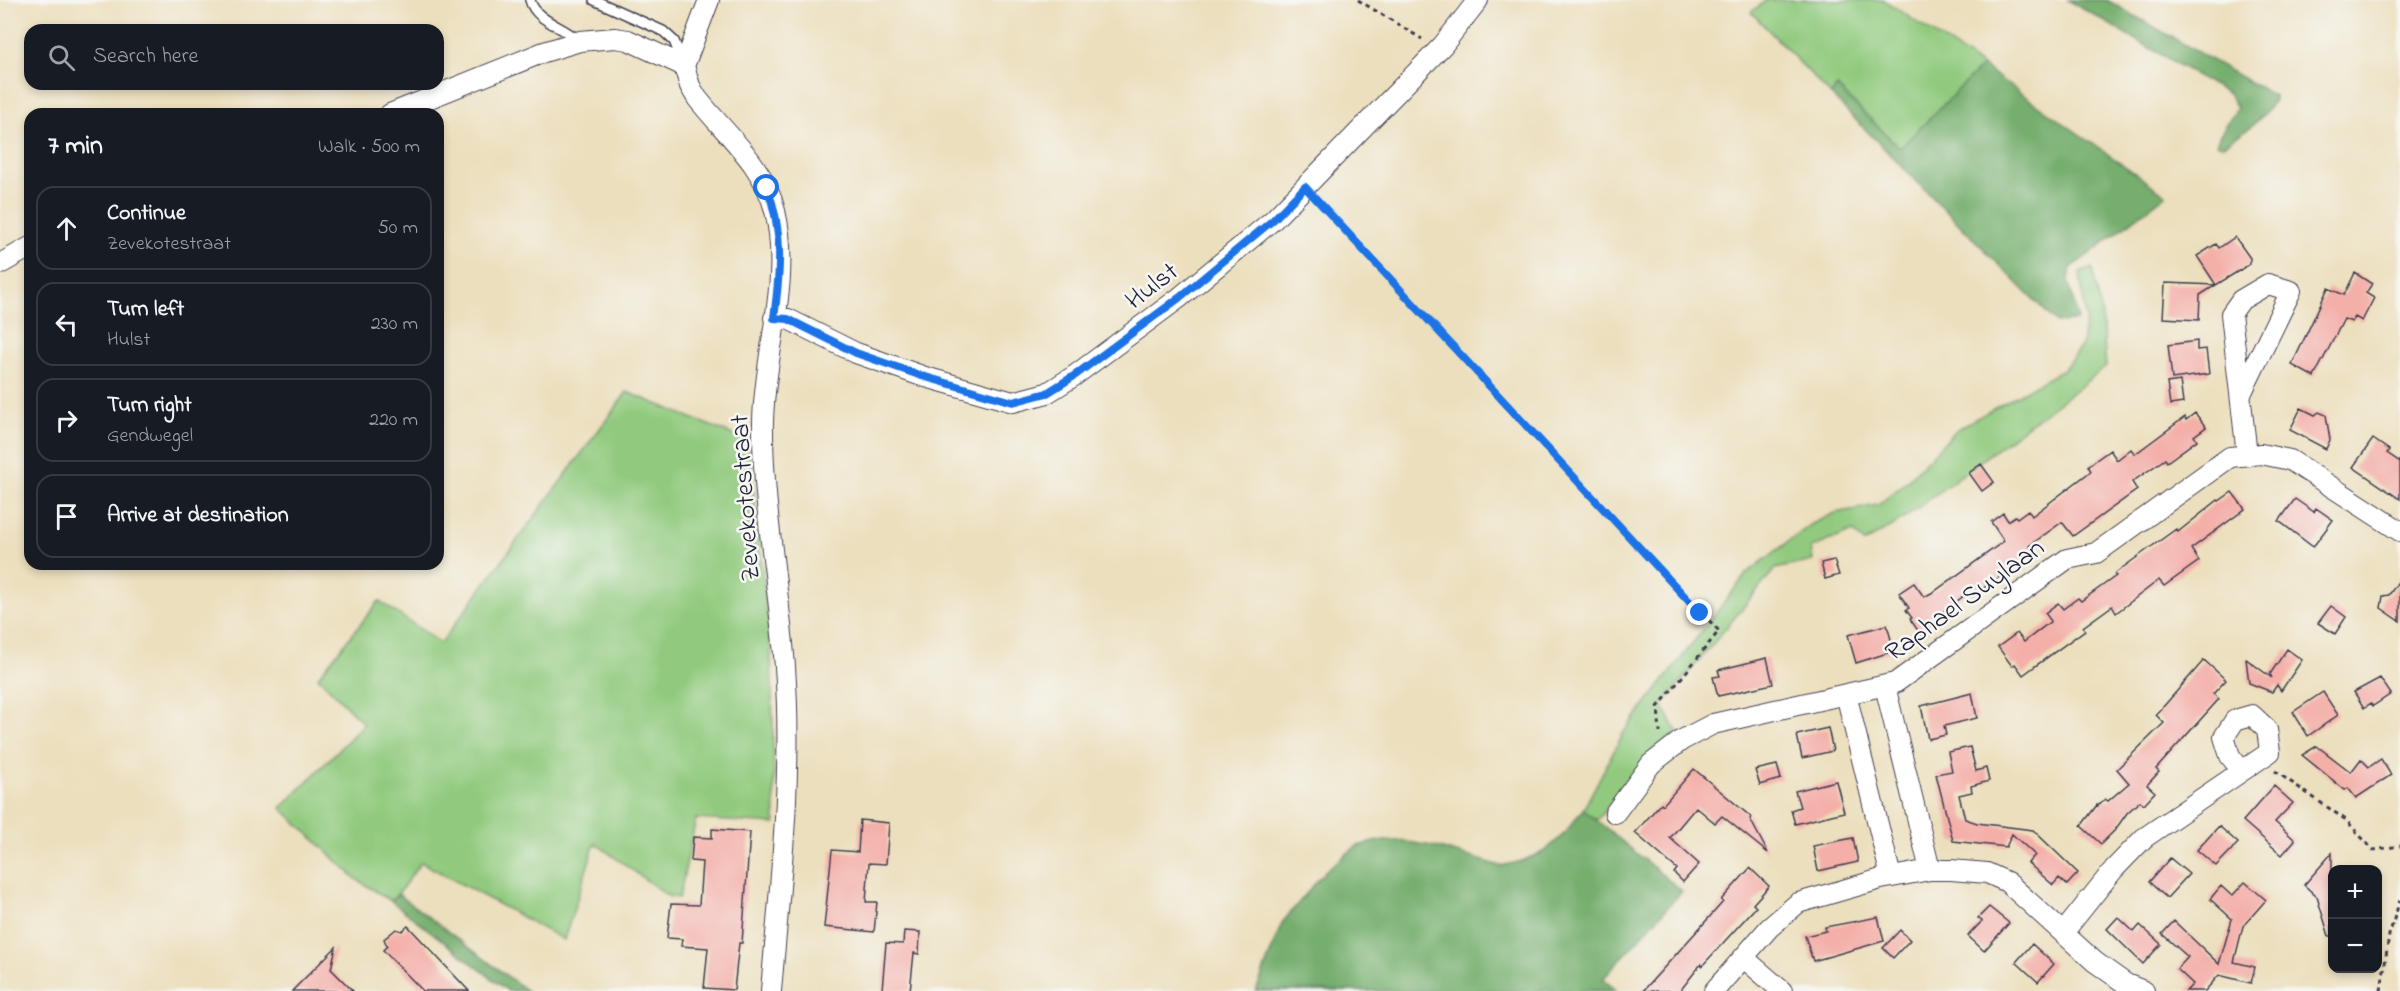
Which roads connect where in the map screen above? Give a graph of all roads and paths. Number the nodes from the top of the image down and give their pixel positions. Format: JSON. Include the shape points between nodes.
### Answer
{"nodes":[{"id":1,"x":530,"y":0,"type":"edge"},
{"id":2,"x":594,"y":0,"type":"edge"},
{"id":3,"x":709,"y":0,"type":"edge"},
{"id":4,"x":1358,"y":0,"type":"edge"},
{"id":5,"x":1478,"y":0,"type":"edge"},
{"id":6,"x":580,"y":41,"type":"junction"},
{"id":7,"x":1426,"y":42,"type":"dead end"},
{"id":8,"x":684,"y":66,"type":"junction"},
{"id":9,"x":405,"y":108,"type":"edge"},
{"id":10,"x":1305,"y":187,"type":"junction"},
{"id":11,"x":24,"y":251,"type":"edge"},
{"id":12,"x":0,"y":264,"type":"edge"},
{"id":13,"x":774,"y":318,"type":"junction"},
{"id":14,"x":2241,"y":394,"type":"junction"},
{"id":15,"x":2247,"y":455,"type":"junction"},
{"id":16,"x":2400,"y":531,"type":"edge"},
{"id":17,"x":1885,"y":686,"type":"junction"},
{"id":18,"x":1846,"y":694,"type":"junction"},
{"id":19,"x":1667,"y":752,"type":"junction"},
{"id":20,"x":2259,"y":759,"type":"junction"},
{"id":21,"x":2242,"y":771,"type":"junction"},
{"id":22,"x":1615,"y":813,"type":"dead end"},
{"id":23,"x":2400,"y":846,"type":"edge"},
{"id":24,"x":1930,"y":870,"type":"junction"},
{"id":25,"x":1891,"y":877,"type":"junction"},
{"id":26,"x":2400,"y":900,"type":"edge"},
{"id":27,"x":2063,"y":933,"type":"junction"},
{"id":28,"x":1744,"y":958,"type":"junction"},
{"id":29,"x":771,"y":991,"type":"edge"},
{"id":30,"x":1714,"y":991,"type":"edge"},
{"id":31,"x":1782,"y":991,"type":"edge"},
{"id":32,"x":2144,"y":991,"type":"edge"},
{"id":33,"x":2381,"y":991,"type":"edge"}],
"edges":[{"from":1,"to":6,"type":"lane","via":[[537,14]]},
{"from":2,"to":8,"type":"lane","via":[[663,31],[674,41]]},
{"from":3,"to":8,"type":"street"},
{"from":4,"to":7,"type":"path"},
{"from":5,"to":10,"type":"street","name":"Hulst","via":[[1443,45]]},
{"from":6,"to":8,"type":"street","via":[[628,40]]},
{"from":6,"to":9,"type":"street"},
{"from":8,"to":13,"type":"street","name":"Zevekotestraat","via":[[697,98],[751,161],[771,198],[779,232],[781,270]]},
{"from":10,"to":13,"type":"street","name":"Hulst","via":[[1273,220],[1179,298],[1074,376],[1047,393],[1013,402],[856,353],[788,319]]},
{"from":10,"to":19,"type":"path","via":[[1719,631],[1658,707],[1659,728]]},
{"from":11,"to":12,"type":"street"},
{"from":13,"to":29,"type":"street","name":"Zevekotestraat","via":[[763,420],[764,462],[787,724],[786,795]]},
{"from":14,"to":14,"type":"street","via":[[2231,314],[2241,300],[2268,284],[2291,291]]},
{"from":14,"to":15,"type":"street"},
{"from":15,"to":16,"type":"street","name":"Raphael Suylaan","via":[[2290,460]]},
{"from":15,"to":17,"type":"street","name":"Raphael Suylaan","via":[[2230,457],[2096,553],[2067,559],[1895,683]]},
{"from":17,"to":18,"type":"street","name":"Raphael Suylaan"},
{"from":17,"to":24,"type":"street"},
{"from":18,"to":19,"type":"street","name":"Raphael Suylaan","via":[[1713,724]]},
{"from":18,"to":25,"type":"street"},
{"from":19,"to":22,"type":"street","name":"Raphael Suylaan","via":[[1652,764]]},
{"from":20,"to":21,"type":"street"},
{"from":20,"to":21,"type":"street","via":[[2270,752],[2267,729],[2252,715],[2235,720],[2224,737],[2230,756]]},
{"from":20,"to":23,"type":"path","via":[[2346,820],[2373,850]]},
{"from":21,"to":27,"type":"street","via":[[2144,838]]},
{"from":24,"to":25,"type":"street"},
{"from":24,"to":27,"type":"street","via":[[1987,873],[2007,882]]},
{"from":25,"to":28,"type":"street","via":[[1798,903],[1769,928]]},
{"from":26,"to":33,"type":"path","via":[[2389,935]]},
{"from":27,"to":32,"type":"street","via":[[2095,962],[2126,984]]},
{"from":28,"to":30,"type":"street"},
{"from":28,"to":31,"type":"street"}]}
